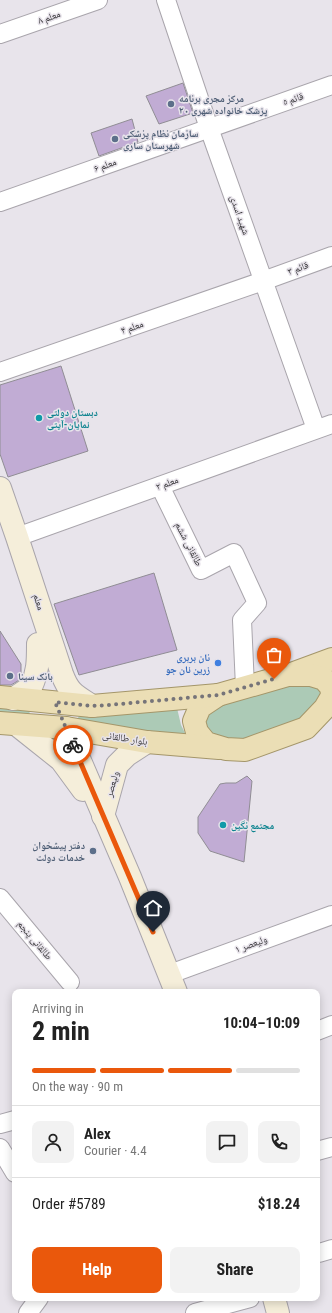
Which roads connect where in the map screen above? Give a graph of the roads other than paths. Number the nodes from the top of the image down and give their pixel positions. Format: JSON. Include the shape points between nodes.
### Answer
{"nodes":[{"id":1,"x":98,"y":0,"type":"edge"},
{"id":2,"x":166,"y":0,"type":"edge"},
{"id":3,"x":0,"y":34,"type":"edge"},
{"id":4,"x":332,"y":85,"type":"edge"},
{"id":5,"x":209,"y":128,"type":"junction"},
{"id":6,"x":0,"y":202,"type":"edge"},
{"id":7,"x":332,"y":256,"type":"edge"},
{"id":8,"x":263,"y":281,"type":"junction"},
{"id":9,"x":0,"y":372,"type":"edge"},
{"id":10,"x":324,"y":426,"type":"edge"},
{"id":11,"x":160,"y":486,"type":"junction"},
{"id":12,"x":0,"y":488,"type":"edge"},
{"id":13,"x":9,"y":533,"type":"edge"},
{"id":14,"x":38,"y":644,"type":"junction"},
{"id":15,"x":332,"y":659,"type":"edge"},
{"id":16,"x":288,"y":675,"type":"junction"},
{"id":17,"x":245,"y":687,"type":"junction"},
{"id":18,"x":218,"y":695,"type":"junction"},
{"id":19,"x":332,"y":695,"type":"edge"},
{"id":20,"x":7,"y":698,"type":"edge"},
{"id":21,"x":55,"y":702,"type":"junction"},
{"id":22,"x":92,"y":706,"type":"junction"},
{"id":23,"x":332,"y":713,"type":"edge"},
{"id":24,"x":9,"y":724,"type":"edge"},
{"id":25,"x":66,"y":728,"type":"junction"},
{"id":26,"x":306,"y":728,"type":"junction"},
{"id":27,"x":147,"y":742,"type":"junction"},
{"id":28,"x":226,"y":749,"type":"junction"},
{"id":29,"x":103,"y":816,"type":"junction"},
{"id":30,"x":0,"y":898,"type":"edge"},
{"id":31,"x":332,"y":915,"type":"edge"},
{"id":32,"x":70,"y":982,"type":"dead end"},
{"id":33,"x":173,"y":983,"type":"edge"},
{"id":34,"x":332,"y":1026,"type":"edge"},
{"id":35,"x":320,"y":1030,"type":"edge"},
{"id":36,"x":12,"y":1121,"type":"edge"},
{"id":37,"x":0,"y":1124,"type":"edge"},
{"id":38,"x":332,"y":1147,"type":"edge"},
{"id":39,"x":0,"y":1148,"type":"edge"},
{"id":40,"x":320,"y":1150,"type":"edge"},
{"id":41,"x":12,"y":1168,"type":"edge"},
{"id":42,"x":37,"y":1301,"type":"edge"},
{"id":43,"x":239,"y":1301,"type":"edge"},
{"id":44,"x":275,"y":1301,"type":"edge"},
{"id":45,"x":28,"y":1313,"type":"edge"},
{"id":46,"x":196,"y":1313,"type":"edge"},
{"id":47,"x":278,"y":1313,"type":"edge"}],
"edges":[{"from":1,"to":3,"type":"street","name":"معلم ۸"},
{"from":2,"to":5,"type":"street","name":"شهید اسدی"},
{"from":4,"to":5,"type":"street","name":"قائم ٥"},
{"from":5,"to":6,"type":"street","name":"معلم ۶"},
{"from":5,"to":8,"type":"street","name":"شهید اسدی"},
{"from":7,"to":8,"type":"street","name":"قائم ٣"},
{"from":8,"to":9,"type":"street","name":"معلم ۴"},
{"from":8,"to":10,"type":"street","name":"شهید اسدی"},
{"from":10,"to":11,"type":"street","name":"معلم ٢"},
{"from":11,"to":13,"type":"street","name":"معلم ٢"},
{"from":11,"to":17,"type":"street","name":"طالقانی ششم","via":[[201,570],[234,553],[257,603],[242,620]]},
{"from":12,"to":13,"type":"main road","name":"معلم"},
{"from":13,"to":14,"type":"main road","name":"معلم"},
{"from":13,"to":22,"type":"main road","name":"معلم","via":[[66,685],[73,694]]},
{"from":14,"to":20,"type":"main road","via":[[38,670],[31,687]]},
{"from":14,"to":21,"type":"main road","name":"معلم"},
{"from":15,"to":16,"type":"main road"},
{"from":16,"to":17,"type":"main road"},
{"from":16,"to":19,"type":"main road","via":[[311,675],[324,679],[331,687]]},
{"from":17,"to":18,"type":"main road"},
{"from":18,"to":22,"type":"main road"},
{"from":18,"to":28,"type":"main road","via":[[200,707],[194,721],[197,732],[206,743]]},
{"from":19,"to":26,"type":"main road"},
{"from":20,"to":21,"type":"main road"},
{"from":21,"to":22,"type":"main road"},
{"from":21,"to":25,"type":"main road"},
{"from":23,"to":26,"type":"main road"},
{"from":24,"to":25,"type":"main road","name":"بلوار طالقانی"},
{"from":24,"to":29,"type":"main road","via":[[61,760]]},
{"from":25,"to":27,"type":"main road","name":"بلوار طالقانی"},
{"from":25,"to":29,"type":"main road","name":"ولیعصر"},
{"from":26,"to":28,"type":"main road","via":[[245,750]]},
{"from":27,"to":28,"type":"main road","name":"بلوار طالقانی"},
{"from":27,"to":29,"type":"main road","name":"ولیعصر","via":[[117,765]]},
{"from":29,"to":33,"type":"main road","name":"ولیعصر"},
{"from":30,"to":32,"type":"street","name":"طالقانی پنجم"},
{"from":31,"to":33,"type":"street","name":"ولیعصر ١"},
{"from":34,"to":35,"type":"street"},
{"from":36,"to":37,"type":"street"},
{"from":38,"to":40,"type":"street"},
{"from":39,"to":41,"type":"street"},
{"from":42,"to":45,"type":"street"},
{"from":43,"to":46,"type":"street"},
{"from":44,"to":47,"type":"main road"}]}
